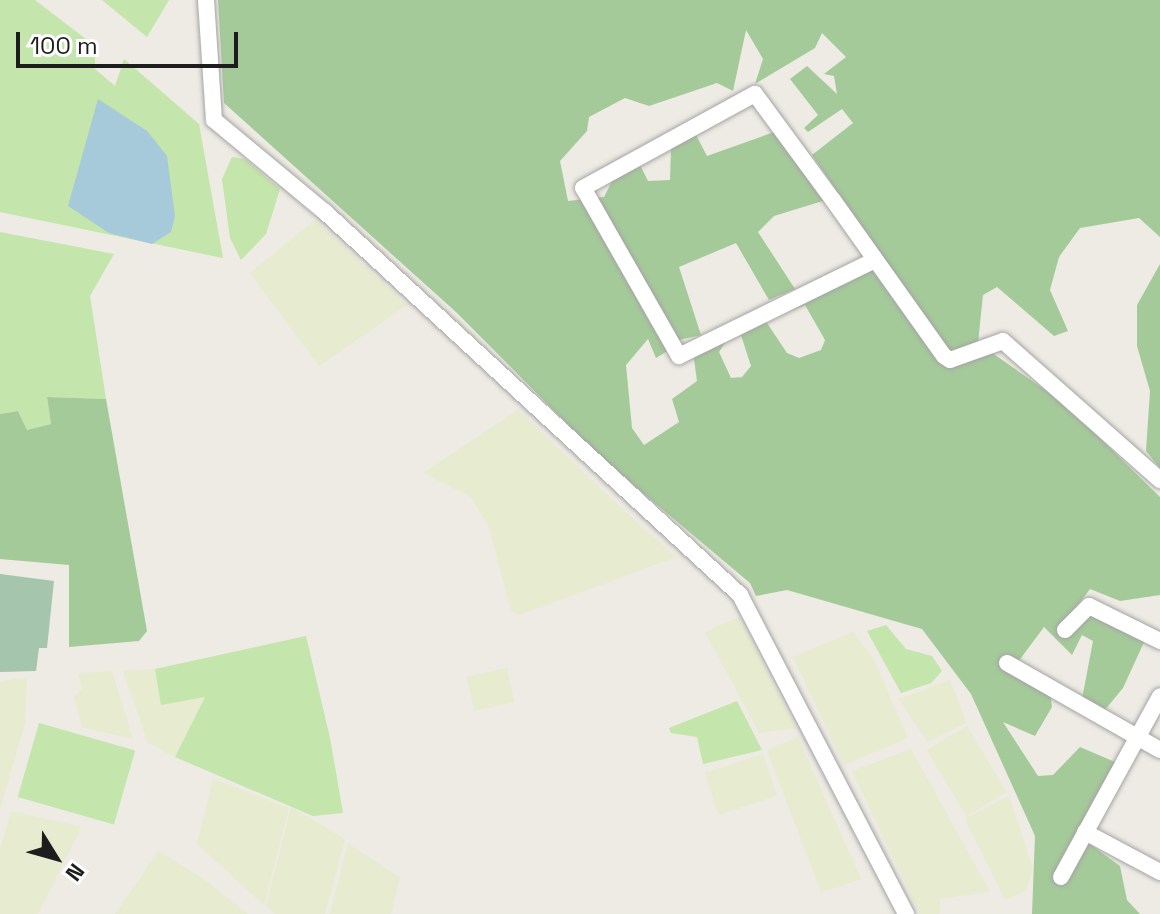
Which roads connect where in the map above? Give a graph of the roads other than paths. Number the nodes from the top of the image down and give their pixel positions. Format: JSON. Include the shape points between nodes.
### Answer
{"nodes":[{"id":1,"x":206,"y":0,"type":"edge"},
{"id":2,"x":875,"y":260,"type":"junction"},
{"id":3,"x":1160,"y":480,"type":"edge"},
{"id":4,"x":1065,"y":630,"type":"dead end"},
{"id":5,"x":1160,"y":641,"type":"edge"},
{"id":6,"x":1007,"y":663,"type":"dead end"},
{"id":7,"x":1160,"y":696,"type":"edge"},
{"id":8,"x":1138,"y":737,"type":"junction"},
{"id":9,"x":1160,"y":750,"type":"edge"},
{"id":10,"x":1085,"y":832,"type":"junction"},
{"id":11,"x":1160,"y":872,"type":"edge"},
{"id":12,"x":1061,"y":877,"type":"dead end"},
{"id":13,"x":906,"y":914,"type":"edge"}],
"edges":[{"from":1,"to":13,"type":"street","via":[[214,120],[325,212],[740,595]]},
{"from":2,"to":2,"type":"street","via":[[755,94],[583,188],[679,356]]},
{"from":2,"to":3,"type":"street","via":[[944,356],[950,360],[1003,341]]},
{"from":4,"to":5,"type":"street","via":[[1089,606]]},
{"from":6,"to":8,"type":"street"},
{"from":7,"to":8,"type":"street"},
{"from":8,"to":9,"type":"street"},
{"from":8,"to":10,"type":"street"},
{"from":10,"to":11,"type":"street"},
{"from":10,"to":12,"type":"street"}]}
